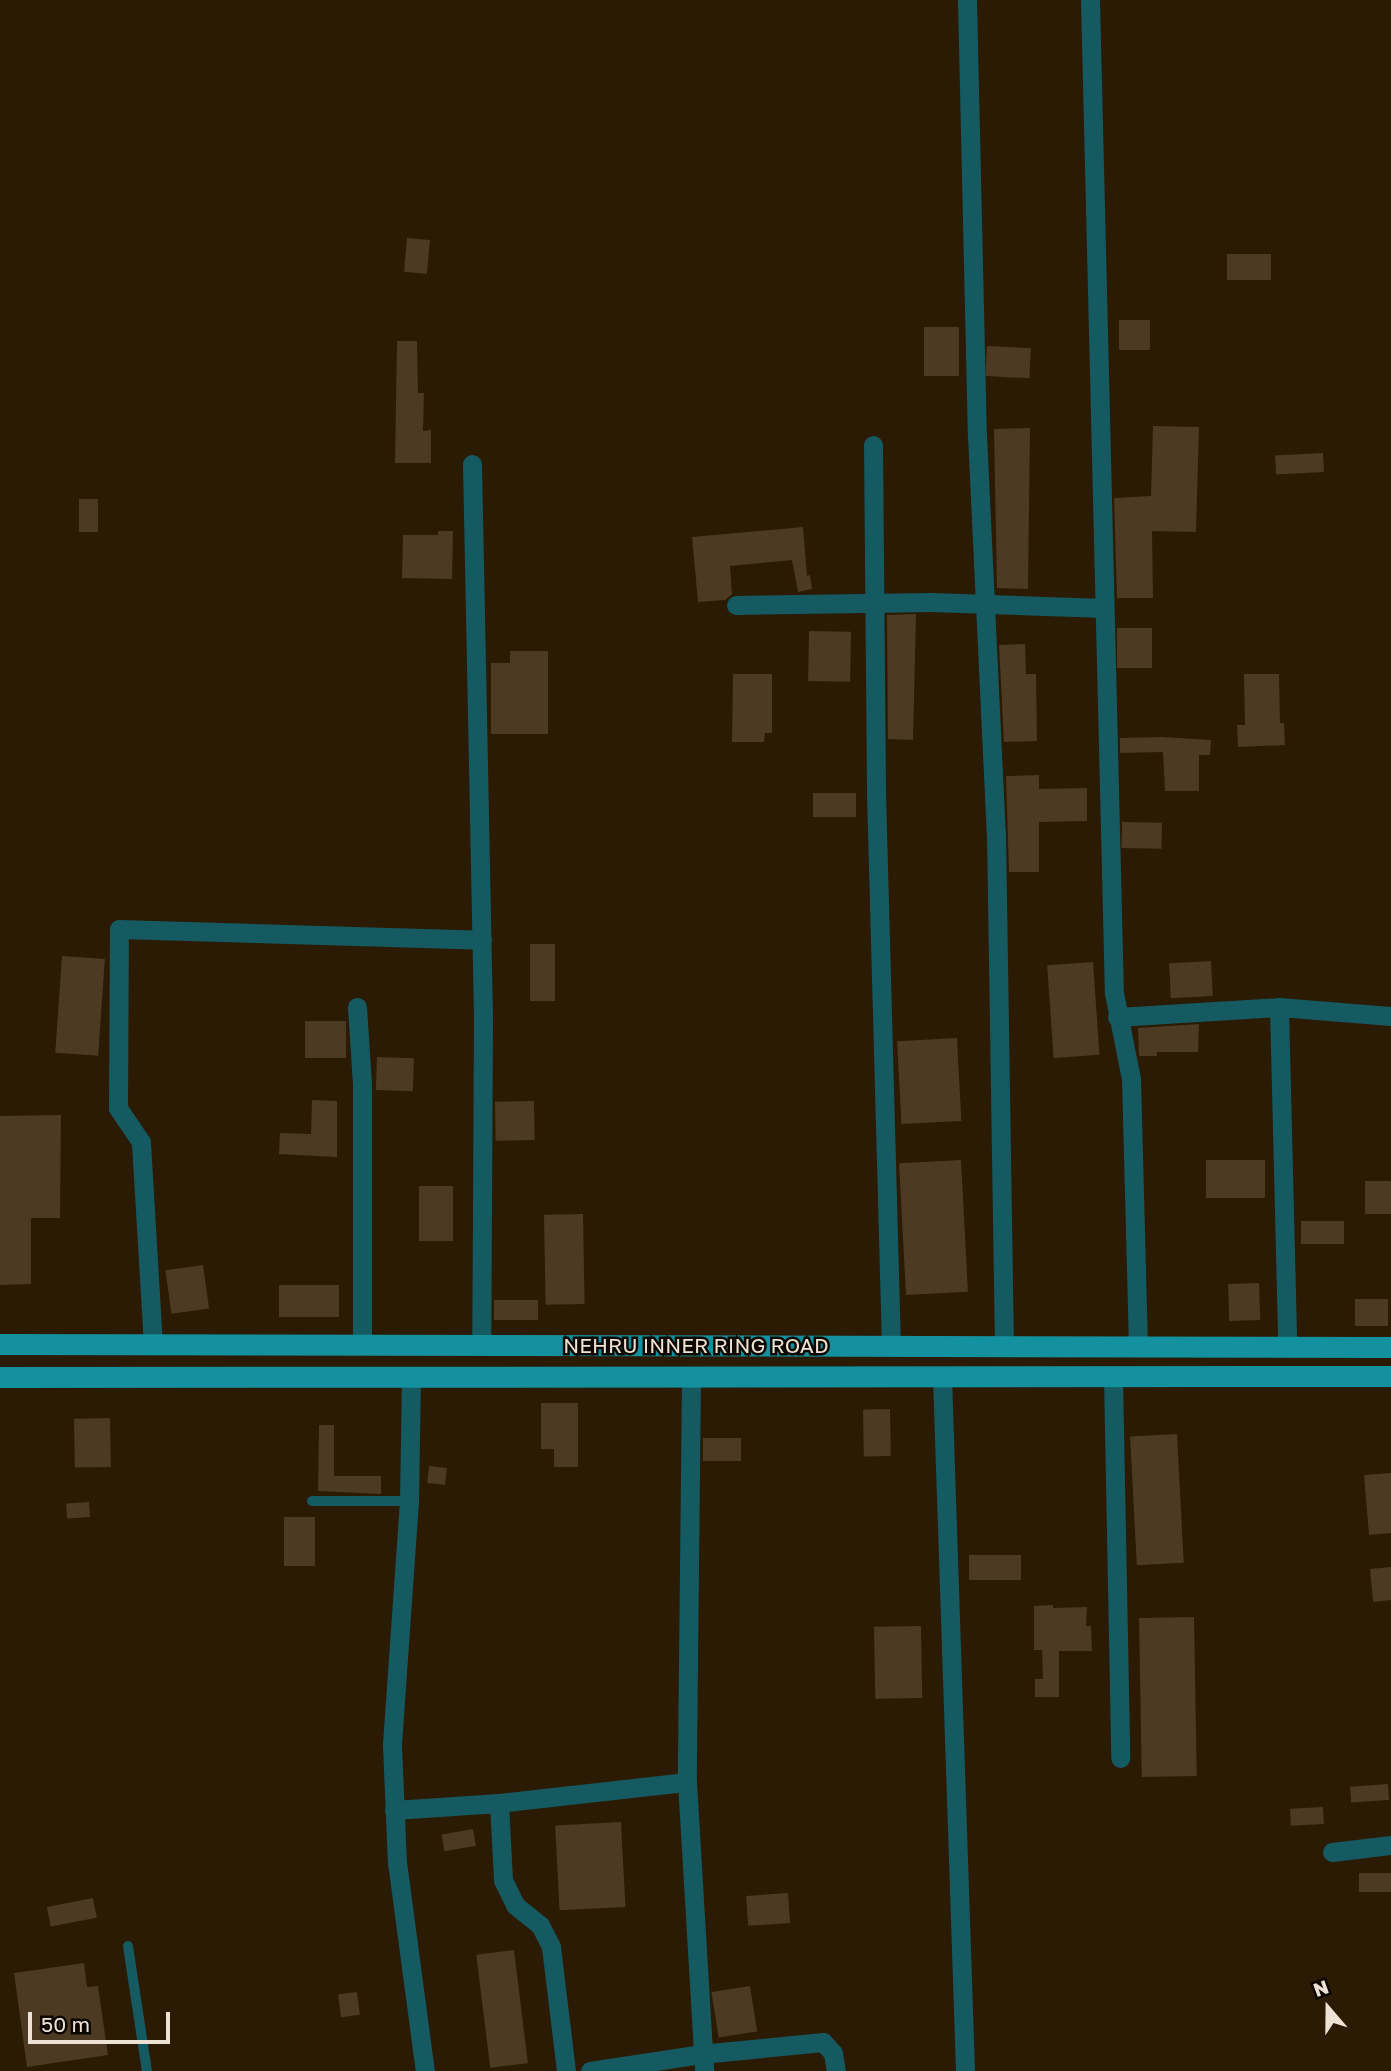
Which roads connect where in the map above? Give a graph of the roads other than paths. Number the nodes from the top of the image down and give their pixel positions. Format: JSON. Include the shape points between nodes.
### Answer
{"nodes":[{"id":1,"x":967,"y":0,"type":"edge"},
{"id":2,"x":1090,"y":0,"type":"edge"},
{"id":3,"x":873,"y":445,"type":"dead end"},
{"id":4,"x":472,"y":464,"type":"dead end"},
{"id":5,"x":736,"y":605,"type":"dead end"},
{"id":6,"x":874,"y":605,"type":"junction"},
{"id":7,"x":983,"y":605,"type":"junction"},
{"id":8,"x":1104,"y":608,"type":"junction"},
{"id":9,"x":482,"y":940,"type":"junction"},
{"id":10,"x":357,"y":1007,"type":"dead end"},
{"id":11,"x":1279,"y":1007,"type":"junction"},
{"id":12,"x":1391,"y":1016,"type":"edge"},
{"id":13,"x":1117,"y":1017,"type":"junction"},
{"id":14,"x":0,"y":1345,"type":"edge"},
{"id":15,"x":153,"y":1345,"type":"junction"},
{"id":16,"x":362,"y":1345,"type":"junction"},
{"id":17,"x":481,"y":1345,"type":"junction"},
{"id":18,"x":891,"y":1346,"type":"junction"},
{"id":19,"x":1004,"y":1346,"type":"junction"},
{"id":20,"x":1138,"y":1346,"type":"junction"},
{"id":21,"x":1287,"y":1346,"type":"junction"},
{"id":22,"x":1391,"y":1347,"type":"edge"},
{"id":23,"x":411,"y":1376,"type":"junction"},
{"id":24,"x":1391,"y":1376,"type":"edge"},
{"id":25,"x":0,"y":1377,"type":"edge"},
{"id":26,"x":691,"y":1377,"type":"junction"},
{"id":27,"x":942,"y":1377,"type":"junction"},
{"id":28,"x":1113,"y":1377,"type":"junction"},
{"id":29,"x":312,"y":1501,"type":"dead end"},
{"id":30,"x":409,"y":1501,"type":"junction"},
{"id":31,"x":1120,"y":1758,"type":"dead end"},
{"id":32,"x":687,"y":1782,"type":"junction"},
{"id":33,"x":499,"y":1803,"type":"junction"},
{"id":34,"x":394,"y":1810,"type":"junction"},
{"id":35,"x":1391,"y":1845,"type":"edge"},
{"id":36,"x":1332,"y":1852,"type":"dead end"},
{"id":37,"x":128,"y":1946,"type":"dead end"},
{"id":38,"x":702,"y":2062,"type":"edge"},
{"id":39,"x":147,"y":2071,"type":"edge"},
{"id":40,"x":425,"y":2071,"type":"edge"},
{"id":41,"x":566,"y":2071,"type":"edge"},
{"id":42,"x":590,"y":2071,"type":"edge"},
{"id":43,"x":836,"y":2071,"type":"edge"},
{"id":44,"x":965,"y":2071,"type":"edge"}],
"edges":[{"from":1,"to":7,"type":"street"},
{"from":2,"to":8,"type":"street"},
{"from":3,"to":6,"type":"street"},
{"from":4,"to":9,"type":"street"},
{"from":5,"to":6,"type":"street"},
{"from":6,"to":7,"type":"street"},
{"from":6,"to":18,"type":"street"},
{"from":7,"to":8,"type":"street"},
{"from":7,"to":19,"type":"street","via":[[996,833]]},
{"from":8,"to":13,"type":"street"},
{"from":9,"to":15,"type":"street","via":[[119,929],[118,1108],[141,1142]]},
{"from":9,"to":17,"type":"street"},
{"from":10,"to":16,"type":"street","via":[[362,1084]]},
{"from":11,"to":12,"type":"street"},
{"from":11,"to":13,"type":"street"},
{"from":11,"to":21,"type":"street"},
{"from":13,"to":20,"type":"street","via":[[1131,1079]]},
{"from":14,"to":15,"type":"main road","name":"NEHRU INNER RING ROAD"},
{"from":15,"to":16,"type":"main road","name":"NEHRU INNER RING ROAD"},
{"from":16,"to":17,"type":"main road","name":"NEHRU INNER RING ROAD"},
{"from":17,"to":18,"type":"main road","name":"NEHRU INNER RING ROAD"},
{"from":18,"to":19,"type":"main road","name":"NEHRU INNER RING ROAD"},
{"from":19,"to":20,"type":"main road","name":"NEHRU INNER RING ROAD"},
{"from":20,"to":21,"type":"main road","name":"NEHRU INNER RING ROAD"},
{"from":21,"to":22,"type":"main road","name":"NEHRU INNER RING ROAD"},
{"from":23,"to":25,"type":"main road"},
{"from":23,"to":26,"type":"main road"},
{"from":23,"to":30,"type":"street"},
{"from":24,"to":28,"type":"main road"},
{"from":26,"to":27,"type":"main road"},
{"from":26,"to":32,"type":"street"},
{"from":27,"to":28,"type":"main road"},
{"from":27,"to":44,"type":"street"},
{"from":28,"to":31,"type":"street"},
{"from":29,"to":30,"type":"lane"},
{"from":30,"to":34,"type":"street","via":[[392,1745]]},
{"from":32,"to":33,"type":"street"},
{"from":32,"to":38,"type":"street"},
{"from":33,"to":34,"type":"street"},
{"from":33,"to":41,"type":"street","via":[[503,1880],[515,1905],[540,1925],[551,1947]]},
{"from":34,"to":40,"type":"street"},
{"from":35,"to":36,"type":"street"},
{"from":37,"to":39,"type":"lane"},
{"from":38,"to":42,"type":"street"},
{"from":38,"to":43,"type":"street","via":[[823,2042],[833,2053]]}]}
